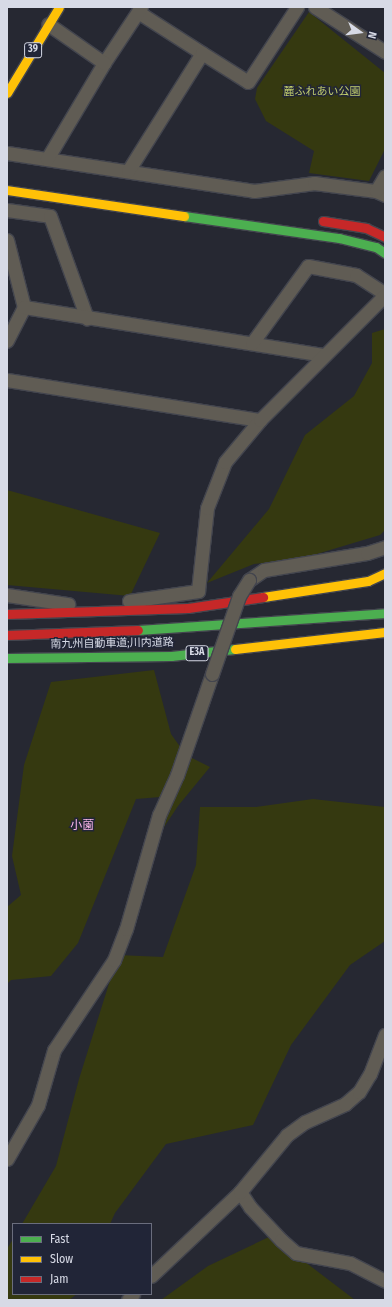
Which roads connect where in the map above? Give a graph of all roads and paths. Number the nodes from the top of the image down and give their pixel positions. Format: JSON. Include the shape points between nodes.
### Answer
{"nodes":[{"id":1,"x":59,"y":7,"type":"edge"},
{"id":2,"x":297,"y":7,"type":"edge"},
{"id":3,"x":315,"y":7,"type":"edge"},
{"id":4,"x":139,"y":9,"type":"edge"},
{"id":5,"x":48,"y":24,"type":"junction"},
{"id":6,"x":385,"y":52,"type":"edge"},
{"id":7,"x":202,"y":53,"type":"junction"},
{"id":8,"x":104,"y":63,"type":"junction"},
{"id":9,"x":7,"y":93,"type":"edge"},
{"id":10,"x":7,"y":153,"type":"edge"},
{"id":11,"x":47,"y":159,"type":"junction"},
{"id":12,"x":128,"y":171,"type":"junction"},
{"id":13,"x":385,"y":176,"type":"edge"},
{"id":14,"x":7,"y":190,"type":"edge"},
{"id":15,"x":381,"y":193,"type":"edge"},
{"id":16,"x":7,"y":210,"type":"edge"},
{"id":17,"x":312,"y":220,"type":"dead end"},
{"id":18,"x":385,"y":237,"type":"edge"},
{"id":19,"x":7,"y":240,"type":"edge"},
{"id":20,"x":385,"y":253,"type":"edge"},
{"id":21,"x":385,"y":295,"type":"edge"},
{"id":22,"x":24,"y":307,"type":"junction"},
{"id":23,"x":87,"y":318,"type":"junction"},
{"id":24,"x":7,"y":341,"type":"edge"},
{"id":25,"x":252,"y":344,"type":"junction"},
{"id":26,"x":324,"y":355,"type":"junction"},
{"id":27,"x":7,"y":380,"type":"edge"},
{"id":28,"x":260,"y":420,"type":"junction"},
{"id":29,"x":385,"y":547,"type":"edge"},
{"id":30,"x":385,"y":573,"type":"edge"},
{"id":31,"x":7,"y":595,"type":"edge"},
{"id":32,"x":385,"y":613,"type":"edge"},
{"id":33,"x":7,"y":614,"type":"edge"},
{"id":34,"x":385,"y":632,"type":"edge"},
{"id":35,"x":7,"y":635,"type":"edge"},
{"id":36,"x":385,"y":638,"type":"edge"},
{"id":37,"x":284,"y":645,"type":"junction"},
{"id":38,"x":7,"y":658,"type":"edge"},
{"id":39,"x":385,"y":1035,"type":"edge"},
{"id":40,"x":7,"y":1159,"type":"edge"},
{"id":41,"x":240,"y":1192,"type":"junction"},
{"id":42,"x":152,"y":1275,"type":"edge"},
{"id":43,"x":385,"y":1281,"type":"edge"}],
"edges":[{"from":1,"to":5,"type":"main road","number":"39"},
{"from":2,"to":7,"type":"street","via":[[248,82]]},
{"from":3,"to":6,"type":"street"},
{"from":4,"to":7,"type":"street"},
{"from":4,"to":8,"type":"street"},
{"from":5,"to":8,"type":"street"},
{"from":5,"to":9,"type":"main road","number":"39"},
{"from":7,"to":12,"type":"street"},
{"from":8,"to":11,"type":"street"},
{"from":10,"to":11,"type":"street"},
{"from":11,"to":12,"type":"street"},
{"from":12,"to":15,"type":"street","via":[[254,191],[314,183]]},
{"from":13,"to":15,"type":"street"},
{"from":14,"to":20,"type":"main road","via":[[339,238],[376,247]]},
{"from":16,"to":23,"type":"street","via":[[50,216]]},
{"from":17,"to":18,"type":"main road","via":[[366,228]]},
{"from":19,"to":22,"type":"street"},
{"from":21,"to":25,"type":"street","via":[[356,275],[308,266]]},
{"from":21,"to":26,"type":"street"},
{"from":22,"to":23,"type":"street"},
{"from":22,"to":24,"type":"street"},
{"from":23,"to":25,"type":"street"},
{"from":25,"to":26,"type":"street"},
{"from":26,"to":28,"type":"street"},
{"from":27,"to":28,"type":"street"},
{"from":28,"to":31,"type":"street","via":[[226,462],[207,508],[198,591],[84,607]]},
{"from":29,"to":40,"type":"street","bridge":true,"via":[[367,553],[264,570],[249,580],[239,596],[177,775],[159,815],[126,929],[114,960],[54,1050],[38,1105]]},
{"from":30,"to":33,"type":"main road","via":[[368,581],[188,608]]},
{"from":32,"to":35,"type":"main road","name":"南九州自動車道;川内道路","via":[[68,634]]},
{"from":34,"to":37,"type":"main road","name":"南九州自動車道;川内道路","number":"E3A"},
{"from":36,"to":37,"type":"main road"},
{"from":37,"to":38,"type":"main road","name":"南九州自動車道;川内道路","number":"E3A","via":[[171,656]]},
{"from":39,"to":41,"type":"street","via":[[370,1074],[359,1092],[345,1104],[306,1122],[287,1135]]},
{"from":41,"to":42,"type":"street"},
{"from":41,"to":43,"type":"street","via":[[265,1224],[296,1253],[350,1263]]}]}
